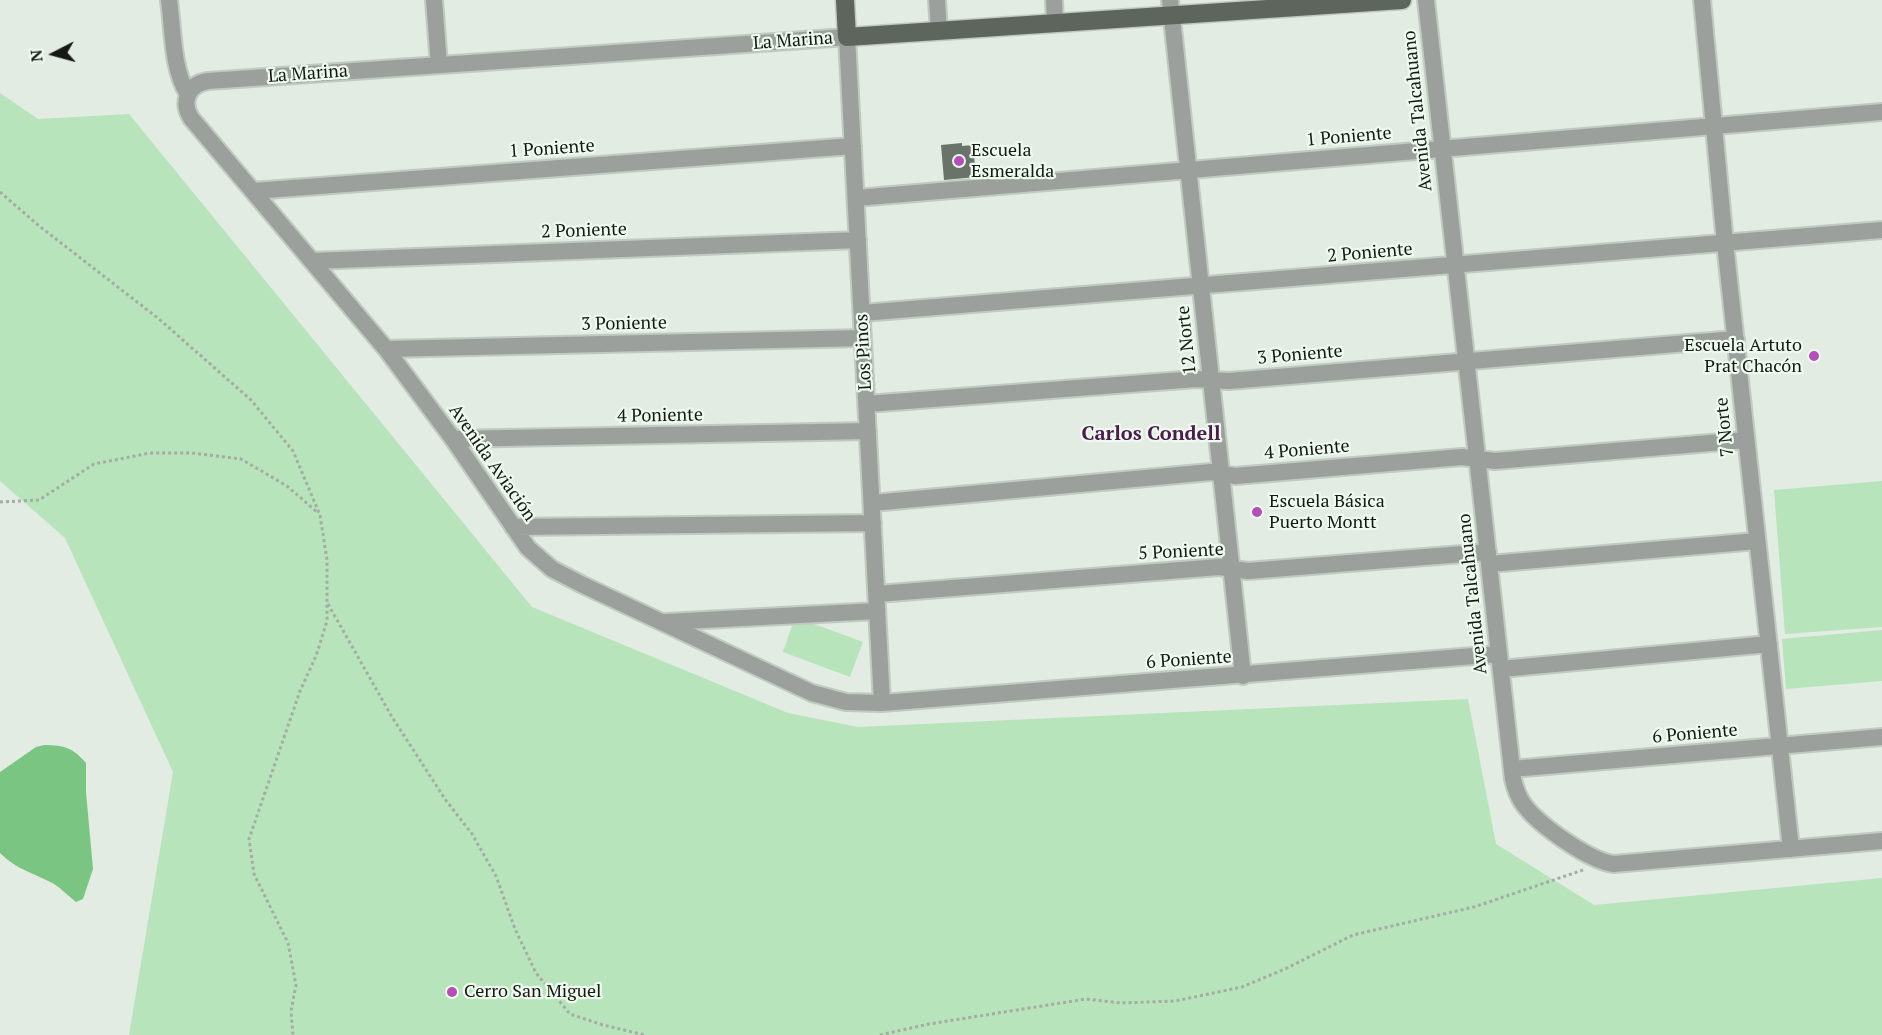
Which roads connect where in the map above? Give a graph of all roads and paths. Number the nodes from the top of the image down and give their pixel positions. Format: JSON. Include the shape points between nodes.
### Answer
{"nodes":[{"id":1,"x":169,"y":0,"type":"edge"},
{"id":2,"x":434,"y":0,"type":"edge"},
{"id":3,"x":845,"y":0,"type":"edge"},
{"id":4,"x":937,"y":0,"type":"edge"},
{"id":5,"x":1054,"y":0,"type":"edge"},
{"id":6,"x":1402,"y":0,"type":"edge"},
{"id":7,"x":1426,"y":0,"type":"edge"},
{"id":8,"x":1702,"y":0,"type":"edge"},
{"id":9,"x":1300,"y":3,"type":"edge"},
{"id":10,"x":1170,"y":8,"type":"edge"},
{"id":11,"x":1055,"y":23,"type":"junction"},
{"id":12,"x":939,"y":31,"type":"junction"},
{"id":13,"x":847,"y":37,"type":"junction"},
{"id":14,"x":439,"y":65,"type":"junction"},
{"id":15,"x":188,"y":94,"type":"junction"},
{"id":16,"x":1882,"y":112,"type":"edge"},
{"id":17,"x":1714,"y":126,"type":"junction"},
{"id":18,"x":853,"y":146,"type":"junction"},
{"id":19,"x":1442,"y":149,"type":"junction"},
{"id":20,"x":1188,"y":170,"type":"junction"},
{"id":21,"x":253,"y":191,"type":"junction"},
{"id":22,"x":0,"y":192,"type":"edge"},
{"id":23,"x":856,"y":198,"type":"junction"},
{"id":24,"x":1882,"y":230,"type":"edge"},
{"id":25,"x":858,"y":240,"type":"junction"},
{"id":26,"x":1725,"y":243,"type":"junction"},
{"id":27,"x":312,"y":261,"type":"junction"},
{"id":28,"x":1455,"y":266,"type":"junction"},
{"id":29,"x":1201,"y":286,"type":"junction"},
{"id":30,"x":862,"y":313,"type":"junction"},
{"id":31,"x":863,"y":338,"type":"junction"},
{"id":32,"x":1736,"y":339,"type":"junction"},
{"id":33,"x":386,"y":349,"type":"junction"},
{"id":34,"x":1466,"y":361,"type":"junction"},
{"id":35,"x":1211,"y":380,"type":"junction"},
{"id":36,"x":867,"y":404,"type":"junction"},
{"id":37,"x":868,"y":431,"type":"junction"},
{"id":38,"x":453,"y":439,"type":"junction"},
{"id":39,"x":1746,"y":440,"type":"junction"},
{"id":40,"x":1477,"y":459,"type":"junction"},
{"id":41,"x":1222,"y":474,"type":"junction"},
{"id":42,"x":0,"y":502,"type":"edge"},
{"id":43,"x":872,"y":503,"type":"junction"},
{"id":44,"x":320,"y":514,"type":"junction"},
{"id":45,"x":873,"y":523,"type":"junction"},
{"id":46,"x":513,"y":527,"type":"junction"},
{"id":47,"x":1757,"y":541,"type":"junction"},
{"id":48,"x":1488,"y":558,"type":"junction"},
{"id":49,"x":1232,"y":569,"type":"junction"},
{"id":50,"x":327,"y":602,"type":"junction"},
{"id":51,"x":877,"y":602,"type":"junction"},
{"id":52,"x":662,"y":622,"type":"junction"},
{"id":53,"x":1769,"y":645,"type":"junction"},
{"id":54,"x":1500,"y":661,"type":"junction"},
{"id":55,"x":1244,"y":676,"type":"junction"},
{"id":56,"x":882,"y":703,"type":"junction"},
{"id":57,"x":1882,"y":737,"type":"edge"},
{"id":58,"x":1780,"y":746,"type":"junction"},
{"id":59,"x":1512,"y":769,"type":"junction"},
{"id":60,"x":1882,"y":841,"type":"edge"},
{"id":61,"x":1791,"y":849,"type":"junction"},
{"id":62,"x":1605,"y":863,"type":"junction"},
{"id":63,"x":293,"y":1035,"type":"edge"},
{"id":64,"x":645,"y":1035,"type":"edge"},
{"id":65,"x":880,"y":1035,"type":"edge"}],
"edges":[{"from":1,"to":15,"type":"street","name":"Avenida Aviación","via":[[177,70]]},
{"from":2,"to":14,"type":"street"},
{"from":3,"to":13,"type":"main road","name":"Los Pinos"},
{"from":4,"to":12,"type":"street"},
{"from":5,"to":11,"type":"street"},
{"from":6,"to":9,"type":"main road","name":"La Marina"},
{"from":7,"to":19,"type":"street","name":"Avenida Talcahuano"},
{"from":8,"to":17,"type":"street","name":"7 Norte"},
{"from":9,"to":10,"type":"main road","name":"La Marina"},
{"from":10,"to":11,"type":"main road","name":"La Marina"},
{"from":10,"to":20,"type":"street","name":"12 Norte"},
{"from":11,"to":12,"type":"main road","name":"La Marina"},
{"from":12,"to":13,"type":"main road","name":"La Marina"},
{"from":13,"to":14,"type":"street","name":"La Marina"},
{"from":13,"to":18,"type":"street","name":"Los Pinos"},
{"from":14,"to":15,"type":"street","name":"La Marina","via":[[208,81],[196,85]]},
{"from":15,"to":21,"type":"street","name":"Avenida Aviación","via":[[188,113]]},
{"from":16,"to":17,"type":"street","name":"1 Poniente"},
{"from":17,"to":19,"type":"street","name":"1 Poniente"},
{"from":17,"to":26,"type":"street","name":"7 Norte"},
{"from":18,"to":21,"type":"street","name":"1 Poniente"},
{"from":18,"to":23,"type":"street","name":"Los Pinos"},
{"from":19,"to":20,"type":"street","name":"1 Poniente"},
{"from":19,"to":28,"type":"street","name":"Avenida Talcahuano"},
{"from":20,"to":23,"type":"street","name":"1 Poniente"},
{"from":20,"to":29,"type":"street","name":"12 Norte"},
{"from":21,"to":27,"type":"street","name":"Avenida Aviación"},
{"from":22,"to":44,"type":"path","via":[[159,319],[251,400],[293,451]]},
{"from":23,"to":25,"type":"street","name":"Los Pinos"},
{"from":24,"to":26,"type":"street","name":"2 Poniente"},
{"from":25,"to":27,"type":"street","name":"2 Poniente"},
{"from":25,"to":30,"type":"street","name":"Los Pinos"},
{"from":26,"to":28,"type":"street","name":"2 Poniente"},
{"from":26,"to":32,"type":"street","name":"7 Norte"},
{"from":27,"to":33,"type":"street","name":"Avenida Aviación"},
{"from":28,"to":29,"type":"street","name":"2 Poniente"},
{"from":28,"to":34,"type":"street","name":"Avenida Talcahuano"},
{"from":29,"to":30,"type":"street","name":"2 Poniente"},
{"from":29,"to":35,"type":"street","name":"12 Norte"},
{"from":30,"to":31,"type":"street","name":"Los Pinos"},
{"from":31,"to":33,"type":"street","name":"3 Poniente"},
{"from":31,"to":36,"type":"street","name":"Los Pinos"},
{"from":32,"to":34,"type":"street","name":"3 Poniente"},
{"from":32,"to":39,"type":"street","name":"7 Norte"},
{"from":33,"to":38,"type":"street","name":"Avenida Aviación"},
{"from":34,"to":35,"type":"street","name":"3 Poniente"},
{"from":34,"to":40,"type":"street","name":"Avenida Talcahuano"},
{"from":35,"to":36,"type":"street","name":"3 Poniente"},
{"from":35,"to":41,"type":"street","name":"12 Norte"},
{"from":36,"to":37,"type":"street","name":"Los Pinos"},
{"from":37,"to":38,"type":"street","name":"4 Poniente"},
{"from":37,"to":43,"type":"street","name":"Los Pinos"},
{"from":38,"to":46,"type":"street","name":"Avenida Aviación"},
{"from":39,"to":40,"type":"street","name":"4 Poniente","via":[[1495,461]]},
{"from":39,"to":47,"type":"street","name":"7 Norte"},
{"from":40,"to":41,"type":"street","name":"4 Poniente"},
{"from":40,"to":48,"type":"street","name":"Avenida Talcahuano"},
{"from":41,"to":43,"type":"street","name":"4 Poniente"},
{"from":41,"to":49,"type":"street","name":"12 Norte"},
{"from":42,"to":44,"type":"path","via":[[39,501],[94,464],[150,453],[192,453],[241,459],[286,486]]},
{"from":43,"to":45,"type":"street","name":"Los Pinos"},
{"from":44,"to":50,"type":"path","via":[[327,560]]},
{"from":45,"to":46,"type":"street"},
{"from":45,"to":51,"type":"street","name":"Los Pinos"},
{"from":46,"to":52,"type":"street","name":"Avenida Aviación","via":[[535,556],[552,569]]},
{"from":47,"to":48,"type":"street","name":"5 Poniente"},
{"from":47,"to":53,"type":"street","name":"7 Norte"},
{"from":48,"to":49,"type":"street","name":"5 Poniente"},
{"from":48,"to":54,"type":"street","name":"Avenida Talcahuano"},
{"from":49,"to":51,"type":"street","name":"5 Poniente","via":[[1219,567]]},
{"from":49,"to":55,"type":"street","name":"12 Norte"},
{"from":50,"to":63,"type":"path","via":[[327,621],[316,656],[249,839],[254,874],[288,943],[296,985],[291,1011]]},
{"from":50,"to":64,"type":"path","via":[[392,717],[472,834],[495,876],[536,973],[570,1014]]},
{"from":51,"to":52,"type":"street"},
{"from":51,"to":56,"type":"street","name":"Los Pinos"},
{"from":52,"to":56,"type":"street","name":"Avenida Aviación","via":[[812,693],[846,702]]},
{"from":53,"to":54,"type":"street","name":"6 Poniente"},
{"from":53,"to":58,"type":"street","name":"7 Norte"},
{"from":54,"to":55,"type":"street","name":"6 Poniente"},
{"from":54,"to":59,"type":"street","name":"Avenida Talcahuano"},
{"from":55,"to":56,"type":"street","name":"6 Poniente"},
{"from":57,"to":58,"type":"street","name":"6 Poniente"},
{"from":58,"to":59,"type":"street","name":"6 Poniente"},
{"from":58,"to":61,"type":"street","name":"7 Norte"},
{"from":59,"to":62,"type":"street","name":"Avenida Talcahuano","via":[[1519,797],[1529,811],[1582,853]]},
{"from":60,"to":61,"type":"street","name":"Avenida Talcahuano"},
{"from":61,"to":62,"type":"street","name":"Avenida Talcahuano"},
{"from":62,"to":65,"type":"path","via":[[1474,907],[1353,935],[1242,987],[1175,1001],[1121,1003],[1086,999]]}]}
